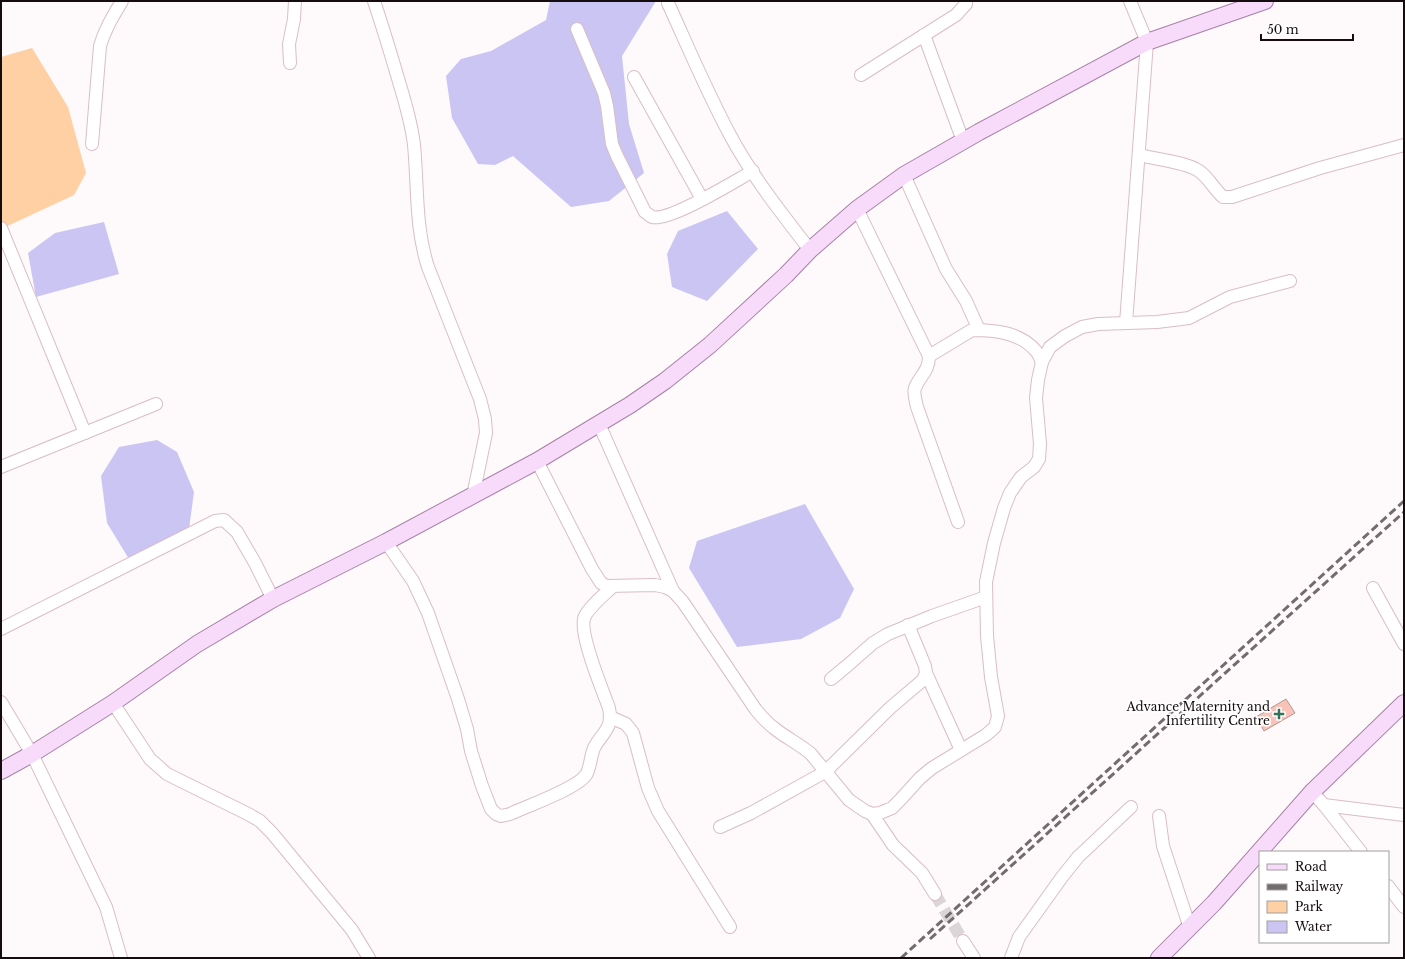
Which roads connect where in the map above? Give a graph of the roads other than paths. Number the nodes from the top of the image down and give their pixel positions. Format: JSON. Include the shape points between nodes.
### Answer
{"nodes":[{"id":1,"x":122,"y":1,"type":"edge"},
{"id":2,"x":295,"y":1,"type":"edge"},
{"id":3,"x":374,"y":1,"type":"edge"},
{"id":4,"x":966,"y":1,"type":"edge"},
{"id":5,"x":1130,"y":1,"type":"edge"},
{"id":6,"x":1265,"y":1,"type":"edge"},
{"id":7,"x":668,"y":3,"type":"dead end"},
{"id":8,"x":577,"y":30,"type":"dead end"},
{"id":9,"x":924,"y":35,"type":"junction"},
{"id":10,"x":1147,"y":42,"type":"junction"},
{"id":11,"x":290,"y":63,"type":"dead end"},
{"id":12,"x":862,"y":75,"type":"dead end"},
{"id":13,"x":634,"y":77,"type":"dead end"},
{"id":14,"x":962,"y":141,"type":"junction"},
{"id":15,"x":92,"y":144,"type":"dead end"},
{"id":16,"x":1404,"y":145,"type":"edge"},
{"id":17,"x":1138,"y":155,"type":"junction"},
{"id":18,"x":753,"y":171,"type":"junction"},
{"id":19,"x":904,"y":175,"type":"junction"},
{"id":20,"x":702,"y":199,"type":"junction"},
{"id":21,"x":857,"y":209,"type":"junction"},
{"id":22,"x":1,"y":228,"type":"edge"},
{"id":23,"x":810,"y":250,"type":"junction"},
{"id":24,"x":1290,"y":281,"type":"dead end"},
{"id":25,"x":1126,"y":323,"type":"junction"},
{"id":26,"x":979,"y":330,"type":"junction"},
{"id":27,"x":929,"y":356,"type":"junction"},
{"id":28,"x":1042,"y":362,"type":"junction"},
{"id":29,"x":156,"y":404,"type":"dead end"},
{"id":30,"x":599,"y":424,"type":"junction"},
{"id":31,"x":85,"y":433,"type":"junction"},
{"id":32,"x":537,"y":461,"type":"junction"},
{"id":33,"x":1,"y":467,"type":"edge"},
{"id":34,"x":473,"y":496,"type":"junction"},
{"id":35,"x":958,"y":522,"type":"dead end"},
{"id":36,"x":386,"y":542,"type":"junction"},
{"id":37,"x":613,"y":586,"type":"junction"},
{"id":38,"x":1373,"y":588,"type":"dead end"},
{"id":39,"x":673,"y":590,"type":"junction"},
{"id":40,"x":986,"y":597,"type":"junction"},
{"id":41,"x":273,"y":599,"type":"junction"},
{"id":42,"x":908,"y":625,"type":"junction"},
{"id":43,"x":1,"y":629,"type":"edge"},
{"id":44,"x":1404,"y":644,"type":"edge"},
{"id":45,"x":926,"y":672,"type":"junction"},
{"id":46,"x":831,"y":679,"type":"dead end"},
{"id":47,"x":1,"y":702,"type":"edge"},
{"id":48,"x":113,"y":703,"type":"junction"},
{"id":49,"x":1404,"y":703,"type":"edge"},
{"id":50,"x":610,"y":716,"type":"junction"},
{"id":51,"x":961,"y":750,"type":"junction"},
{"id":52,"x":32,"y":754,"type":"junction"},
{"id":53,"x":1,"y":771,"type":"edge"},
{"id":54,"x":825,"y":772,"type":"junction"},
{"id":55,"x":1312,"y":792,"type":"junction"},
{"id":56,"x":1324,"y":805,"type":"junction"},
{"id":57,"x":1131,"y":807,"type":"dead end"},
{"id":58,"x":872,"y":814,"type":"junction"},
{"id":59,"x":1404,"y":814,"type":"edge"},
{"id":60,"x":1159,"y":816,"type":"dead end"},
{"id":61,"x":720,"y":827,"type":"dead end"},
{"id":62,"x":1260,"y":851,"type":"edge"},
{"id":63,"x":1360,"y":851,"type":"edge"},
{"id":64,"x":1259,"y":852,"type":"edge"},
{"id":65,"x":1389,"y":887,"type":"edge"},
{"id":66,"x":935,"y":894,"type":"tunnel mouth"},
{"id":67,"x":1404,"y":907,"type":"edge"},
{"id":68,"x":730,"y":927,"type":"dead end"},
{"id":69,"x":1190,"y":928,"type":"junction"},
{"id":70,"x":963,"y":940,"type":"tunnel mouth"},
{"id":71,"x":121,"y":958,"type":"edge"},
{"id":72,"x":369,"y":958,"type":"edge"},
{"id":73,"x":974,"y":958,"type":"edge"},
{"id":74,"x":1011,"y":958,"type":"edge"},
{"id":75,"x":1159,"y":958,"type":"edge"}],
"edges":[{"from":1,"to":15,"type":"street","via":[[109,23],[100,46]]},
{"from":2,"to":11,"type":"street","via":[[289,44]]},
{"from":3,"to":34,"type":"street","via":[[398,78],[414,144],[422,250],[480,399],[485,419],[486,432]]},
{"from":4,"to":9,"type":"street","via":[[956,15]]},
{"from":5,"to":10,"type":"street"},
{"from":6,"to":10,"type":"main road"},
{"from":7,"to":18,"type":"street","via":[[712,100]]},
{"from":8,"to":20,"type":"street","via":[[604,93],[611,139],[617,156],[645,212],[652,217],[662,217]]},
{"from":9,"to":12,"type":"street"},
{"from":9,"to":14,"type":"street"},
{"from":10,"to":14,"type":"main road"},
{"from":10,"to":17,"type":"street"},
{"from":13,"to":20,"type":"street"},
{"from":14,"to":19,"type":"main road"},
{"from":16,"to":17,"type":"street","via":[[1223,197],[1199,171]]},
{"from":17,"to":25,"type":"street"},
{"from":18,"to":20,"type":"street"},
{"from":18,"to":23,"type":"street","via":[[775,205]]},
{"from":19,"to":21,"type":"main road"},
{"from":19,"to":26,"type":"street","via":[[946,269],[966,301]]},
{"from":21,"to":23,"type":"main road"},
{"from":21,"to":27,"type":"street"},
{"from":22,"to":31,"type":"street"},
{"from":23,"to":30,"type":"main road","via":[[710,345],[665,381]]},
{"from":24,"to":25,"type":"street","via":[[1230,297],[1189,318]]},
{"from":25,"to":28,"type":"street","via":[[1082,327],[1050,347]]},
{"from":26,"to":27,"type":"street","via":[[972,330]]},
{"from":26,"to":28,"type":"street","via":[[1004,332],[1024,340],[1036,351]]},
{"from":27,"to":35,"type":"street","via":[[929,365],[915,389],[916,402]]},
{"from":28,"to":40,"type":"street","via":[[1036,398],[1039,459],[1034,467],[1021,477],[1004,508],[989,566]]},
{"from":29,"to":31,"type":"street"},
{"from":30,"to":32,"type":"main road"},
{"from":30,"to":39,"type":"street"},
{"from":31,"to":33,"type":"street"},
{"from":32,"to":34,"type":"main road"},
{"from":32,"to":37,"type":"street","via":[[592,569],[601,583]]},
{"from":34,"to":36,"type":"main road"},
{"from":36,"to":41,"type":"main road"},
{"from":36,"to":50,"type":"street","via":[[413,581],[422,599],[458,699],[482,786],[491,809],[496,814],[510,814],[572,787],[582,780],[587,773],[593,749],[607,730]]},
{"from":37,"to":39,"type":"street","via":[[655,586]]},
{"from":37,"to":50,"type":"street","via":[[587,611],[583,624]]},
{"from":38,"to":44,"type":"street"},
{"from":39,"to":54,"type":"street","via":[[765,721],[804,748]]},
{"from":40,"to":42,"type":"street"},
{"from":40,"to":51,"type":"street","via":[[991,677],[998,716],[995,727]]},
{"from":41,"to":43,"type":"street","via":[[237,532],[224,520],[215,521]]},
{"from":41,"to":48,"type":"main road","via":[[197,644]]},
{"from":42,"to":45,"type":"street"},
{"from":42,"to":46,"type":"street","via":[[873,643]]},
{"from":45,"to":51,"type":"street"},
{"from":45,"to":54,"type":"street","via":[[916,687],[890,708]]},
{"from":47,"to":52,"type":"street"},
{"from":48,"to":52,"type":"main road"},
{"from":48,"to":72,"type":"street","via":[[150,759],[167,774],[260,821],[352,930]]},
{"from":49,"to":55,"type":"main road"},
{"from":50,"to":68,"type":"street","via":[[626,724],[633,733],[655,805]]},
{"from":51,"to":58,"type":"street","via":[[920,778],[892,808]]},
{"from":52,"to":53,"type":"main road"},
{"from":52,"to":71,"type":"street","via":[[106,907]]},
{"from":54,"to":58,"type":"street","via":[[849,800]]},
{"from":54,"to":61,"type":"street"},
{"from":55,"to":56,"type":"street"},
{"from":55,"to":62,"type":"main road"},
{"from":56,"to":59,"type":"street"},
{"from":56,"to":63,"type":"street"},
{"from":57,"to":74,"type":"street","via":[[1078,857],[1062,876],[1019,937]]},
{"from":58,"to":66,"type":"street","via":[[893,845],[922,873]]},
{"from":60,"to":69,"type":"street","via":[[1163,846]]},
{"from":64,"to":69,"type":"main road"},
{"from":65,"to":67,"type":"street"},
{"from":69,"to":75,"type":"main road"},
{"from":70,"to":73,"type":"street"}]}
